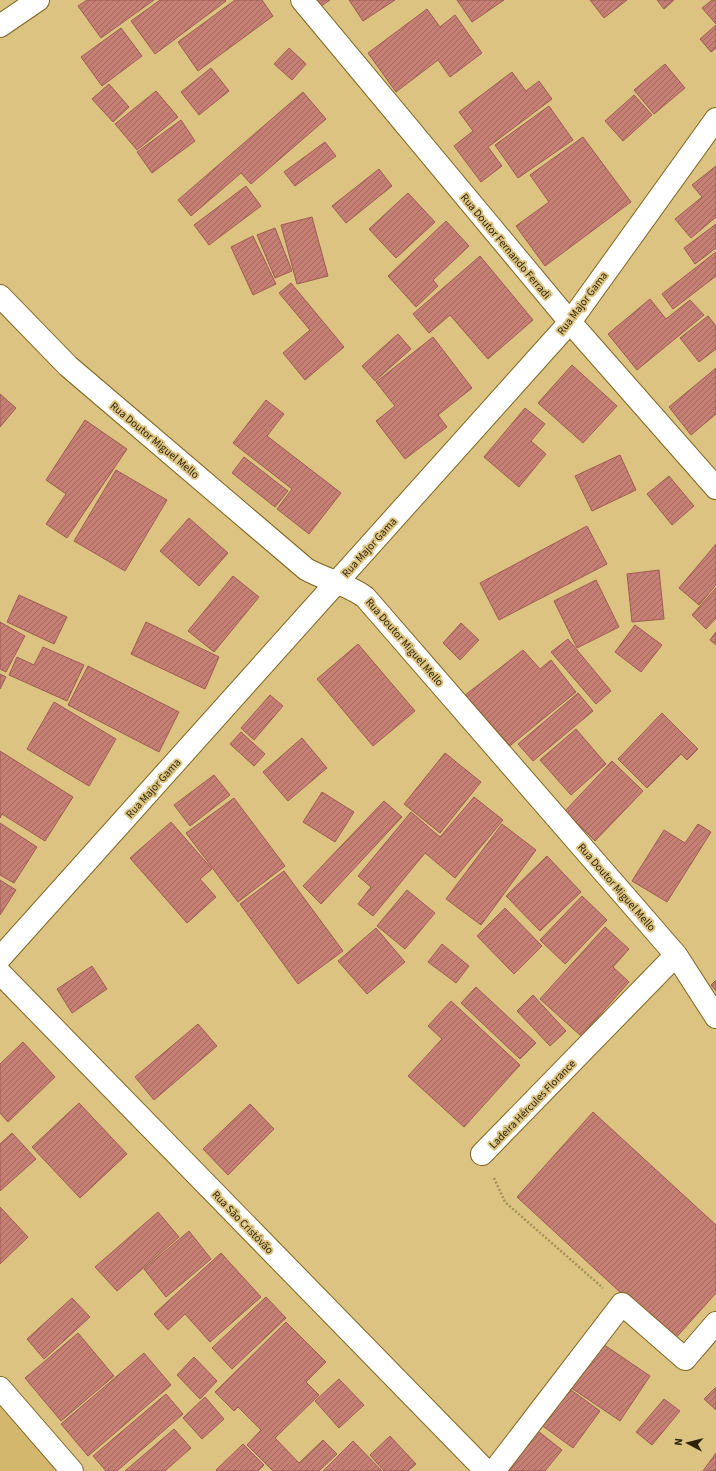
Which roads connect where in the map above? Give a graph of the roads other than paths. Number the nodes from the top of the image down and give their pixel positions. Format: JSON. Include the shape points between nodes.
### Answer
{"nodes":[{"id":1,"x":38,"y":0,"type":"edge"},
{"id":2,"x":302,"y":0,"type":"edge"},
{"id":3,"x":0,"y":26,"type":"edge"},
{"id":4,"x":716,"y":119,"type":"edge"},
{"id":5,"x":0,"y":296,"type":"edge"},
{"id":6,"x":570,"y":322,"type":"junction"},
{"id":7,"x":716,"y":488,"type":"edge"},
{"id":8,"x":338,"y":582,"type":"junction"},
{"id":9,"x":676,"y":955,"type":"junction"},
{"id":10,"x":0,"y":958,"type":"edge"},
{"id":11,"x":0,"y":973,"type":"edge"},
{"id":12,"x":716,"y":1017,"type":"edge"},
{"id":13,"x":482,"y":1154,"type":"road end"},
{"id":14,"x":716,"y":1324,"type":"edge"},
{"id":15,"x":0,"y":1388,"type":"edge"},
{"id":16,"x":72,"y":1471,"type":"edge"},
{"id":17,"x":486,"y":1471,"type":"edge"},
{"id":18,"x":494,"y":1471,"type":"edge"}],
"edges":[{"from":1,"to":3,"type":"street"},
{"from":2,"to":6,"type":"street","name":"Rua Doutor Fernando Ferradi"},
{"from":4,"to":6,"type":"street","name":"Rua Major Gama"},
{"from":5,"to":8,"type":"street","name":"Rua Doutor Miguel Mello","via":[[68,366],[300,564],[312,572]]},
{"from":6,"to":7,"type":"street","name":"Rua Doutor Fernando Ferradi"},
{"from":6,"to":8,"type":"street","name":"Rua Major Gama"},
{"from":8,"to":9,"type":"street","name":"Rua Doutor Miguel Mello","via":[[365,597]]},
{"from":8,"to":10,"type":"street","name":"Rua Major Gama"},
{"from":9,"to":12,"type":"street","name":"Rua Doutor Miguel Mello"},
{"from":9,"to":13,"type":"street","name":"Ladeira Hércules Florance"},
{"from":11,"to":17,"type":"street","name":"Rua São Cristóvão"},
{"from":14,"to":18,"type":"street","via":[[685,1359],[622,1304]]},
{"from":15,"to":16,"type":"street"}]}
